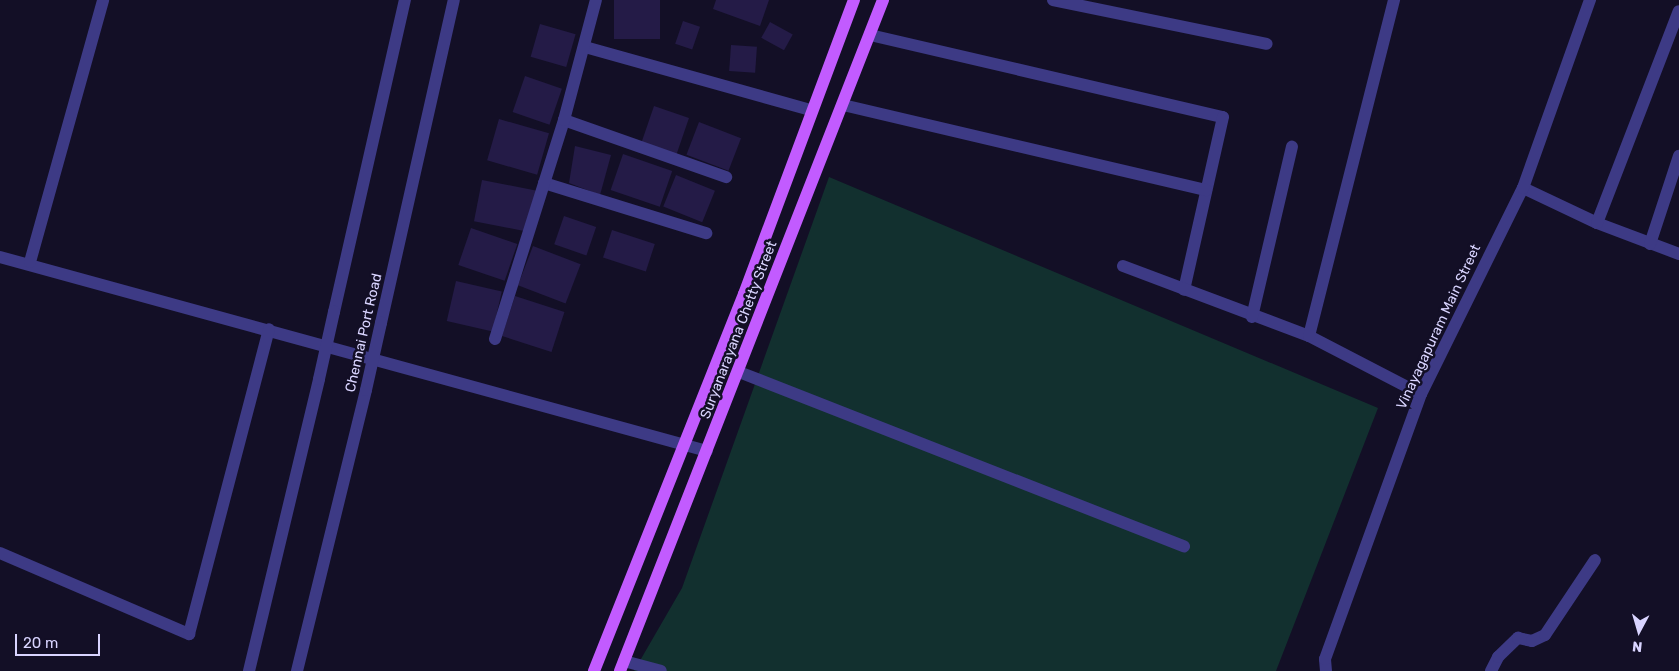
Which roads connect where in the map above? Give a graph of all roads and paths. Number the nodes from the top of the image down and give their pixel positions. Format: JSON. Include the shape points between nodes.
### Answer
{"nodes":[{"id":1,"x":103,"y":0,"type":"edge"},
{"id":2,"x":405,"y":0,"type":"edge"},
{"id":3,"x":454,"y":0,"type":"edge"},
{"id":4,"x":596,"y":0,"type":"edge"},
{"id":5,"x":854,"y":0,"type":"edge"},
{"id":6,"x":883,"y":0,"type":"edge"},
{"id":7,"x":1053,"y":0,"type":"edge"},
{"id":8,"x":1394,"y":0,"type":"edge"},
{"id":9,"x":1590,"y":0,"type":"edge"},
{"id":10,"x":1679,"y":11,"type":"edge"},
{"id":11,"x":870,"y":35,"type":"junction"},
{"id":12,"x":1267,"y":44,"type":"dead end"},
{"id":13,"x":585,"y":47,"type":"junction"},
{"id":14,"x":843,"y":105,"type":"junction"},
{"id":15,"x":811,"y":110,"type":"junction"},
{"id":16,"x":564,"y":120,"type":"junction"},
{"id":17,"x":1292,"y":148,"type":"dead end"},
{"id":18,"x":1679,"y":156,"type":"edge"},
{"id":19,"x":726,"y":177,"type":"dead end"},
{"id":20,"x":544,"y":183,"type":"junction"},
{"id":21,"x":1523,"y":188,"type":"junction"},
{"id":22,"x":1206,"y":190,"type":"junction"},
{"id":23,"x":1597,"y":223,"type":"junction"},
{"id":24,"x":706,"y":233,"type":"dead end"},
{"id":25,"x":1650,"y":244,"type":"junction"},
{"id":26,"x":1679,"y":254,"type":"edge"},
{"id":27,"x":0,"y":256,"type":"edge"},
{"id":28,"x":30,"y":262,"type":"junction"},
{"id":29,"x":1122,"y":266,"type":"dead end"},
{"id":30,"x":1184,"y":290,"type":"junction"},
{"id":31,"x":1252,"y":318,"type":"junction"},
{"id":32,"x":270,"y":329,"type":"junction"},
{"id":33,"x":1309,"y":336,"type":"junction"},
{"id":34,"x":495,"y":339,"type":"dead end"},
{"id":35,"x":739,"y":372,"type":"junction"},
{"id":36,"x":1421,"y":394,"type":"junction"},
{"id":37,"x":684,"y":444,"type":"junction"},
{"id":38,"x":707,"y":451,"type":"junction"},
{"id":39,"x":1184,"y":546,"type":"dead end"},
{"id":40,"x":0,"y":553,"type":"edge"},
{"id":41,"x":1594,"y":560,"type":"dead end"},
{"id":42,"x":622,"y":666,"type":"edge"},
{"id":43,"x":249,"y":671,"type":"edge"},
{"id":44,"x":297,"y":671,"type":"edge"},
{"id":45,"x":594,"y":671,"type":"edge"},
{"id":46,"x":661,"y":671,"type":"edge"},
{"id":47,"x":1326,"y":671,"type":"edge"},
{"id":48,"x":1492,"y":671,"type":"edge"}],
"edges":[{"from":1,"to":28,"type":"street"},
{"from":2,"to":43,"type":"street","bridge":true},
{"from":3,"to":44,"type":"street","name":"Chennai Port Road","bridge":true,"via":[[366,390]]},
{"from":4,"to":13,"type":"street"},
{"from":5,"to":15,"type":"main road","name":"Suryanarayana Chetty Street"},
{"from":6,"to":11,"type":"main road","name":"Suryanarayana Chetty Street"},
{"from":7,"to":12,"type":"street"},
{"from":8,"to":33,"type":"street"},
{"from":9,"to":21,"type":"street","name":"Vinayagapuram Main Street"},
{"from":10,"to":23,"type":"street"},
{"from":11,"to":14,"type":"main road","name":"Suryanarayana Chetty Street"},
{"from":11,"to":22,"type":"street","via":[[1223,117]]},
{"from":13,"to":15,"type":"street"},
{"from":13,"to":16,"type":"street"},
{"from":14,"to":22,"type":"street"},
{"from":14,"to":35,"type":"main road","name":"Suryanarayana Chetty Street"},
{"from":15,"to":37,"type":"main road","name":"Suryanarayana Chetty Street"},
{"from":16,"to":19,"type":"street"},
{"from":16,"to":20,"type":"street"},
{"from":17,"to":31,"type":"street"},
{"from":18,"to":25,"type":"street"},
{"from":20,"to":24,"type":"street"},
{"from":20,"to":34,"type":"street"},
{"from":21,"to":23,"type":"street"},
{"from":21,"to":36,"type":"street","name":"Vinayagapuram Main Street"},
{"from":22,"to":30,"type":"street"},
{"from":23,"to":25,"type":"street"},
{"from":25,"to":26,"type":"street"},
{"from":27,"to":28,"type":"street"},
{"from":28,"to":32,"type":"street"},
{"from":29,"to":30,"type":"street"},
{"from":30,"to":31,"type":"street"},
{"from":31,"to":33,"type":"street"},
{"from":32,"to":37,"type":"street"},
{"from":32,"to":40,"type":"street","via":[[189,634]]},
{"from":33,"to":36,"type":"street"},
{"from":35,"to":38,"type":"main road","name":"Suryanarayana Chetty Street"},
{"from":35,"to":39,"type":"street"},
{"from":36,"to":47,"type":"street","name":"Vinayagapuram Main Street","via":[[1325,659]]},
{"from":37,"to":38,"type":"street"},
{"from":37,"to":45,"type":"main road","name":"Suryanarayana Chetty Street"},
{"from":38,"to":42,"type":"main road","name":"Suryanarayana Chetty Street"},
{"from":41,"to":48,"type":"street","via":[[1545,636],[1532,641],[1518,638],[1498,657]]},
{"from":42,"to":46,"type":"street"}]}
